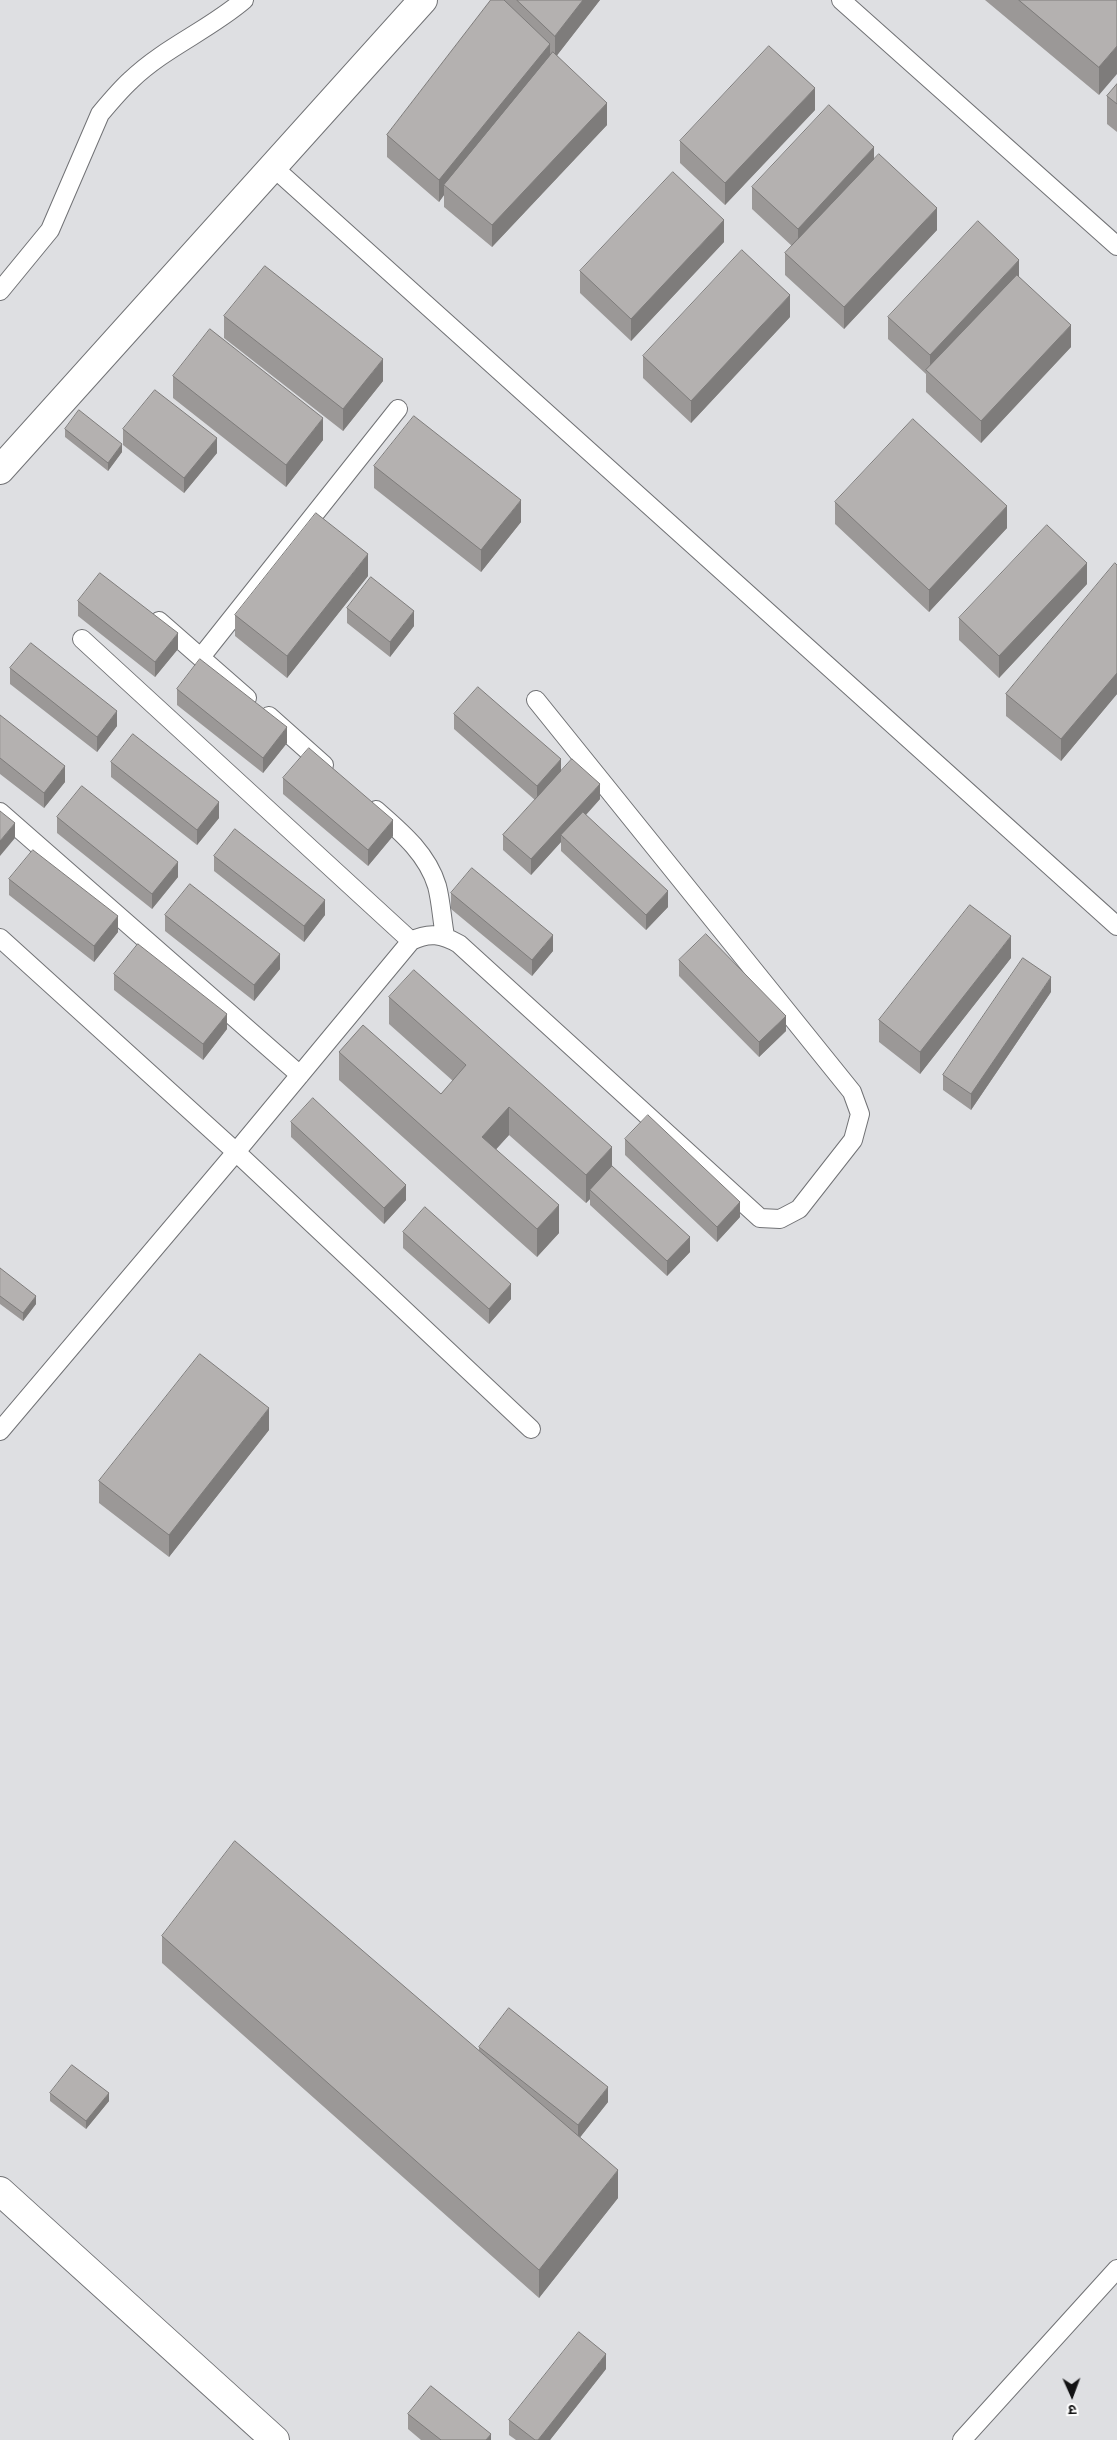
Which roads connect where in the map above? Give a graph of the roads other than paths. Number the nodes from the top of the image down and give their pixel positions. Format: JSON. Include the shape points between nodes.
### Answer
{"nodes":[{"id":1,"x":244,"y":0,"type":"edge"},
{"id":2,"x":422,"y":0,"type":"edge"},
{"id":3,"x":841,"y":0,"type":"edge"},
{"id":4,"x":273,"y":167,"type":"junction"},
{"id":5,"x":1117,"y":246,"type":"edge"},
{"id":6,"x":0,"y":291,"type":"edge"},
{"id":7,"x":398,"y":409,"type":"dead end"},
{"id":8,"x":0,"y":470,"type":"edge"},
{"id":9,"x":144,"y":608,"type":"edge"},
{"id":10,"x":82,"y":639,"type":"dead end"},
{"id":11,"x":201,"y":657,"type":"junction"},
{"id":12,"x":536,"y":700,"type":"dead end"},
{"id":13,"x":334,"y":774,"type":"edge"},
{"id":14,"x":364,"y":800,"type":"edge"},
{"id":15,"x":0,"y":812,"type":"edge"},
{"id":16,"x":1117,"y":926,"type":"edge"},
{"id":17,"x":444,"y":936,"type":"junction"},
{"id":18,"x":0,"y":938,"type":"edge"},
{"id":19,"x":411,"y":941,"type":"junction"},
{"id":20,"x":300,"y":1075,"type":"junction"},
{"id":21,"x":236,"y":1152,"type":"junction"},
{"id":22,"x":531,"y":1429,"type":"dead end"},
{"id":23,"x":0,"y":1431,"type":"edge"},
{"id":24,"x":0,"y":2191,"type":"edge"},
{"id":25,"x":1117,"y":2268,"type":"edge"},
{"id":26,"x":274,"y":2440,"type":"edge"},
{"id":27,"x":962,"y":2440,"type":"edge"}],
"edges":[{"from":1,"to":6,"type":"lane","via":[[223,18],[156,60],[113,98],[100,114],[50,230]]},
{"from":2,"to":4,"type":"main road"},
{"from":3,"to":5,"type":"lane"},
{"from":4,"to":8,"type":"main road"},
{"from":4,"to":16,"type":"lane"},
{"from":7,"to":11,"type":"lane"},
{"from":9,"to":11,"type":"lane"},
{"from":10,"to":19,"type":"lane"},
{"from":11,"to":13,"type":"lane"},
{"from":12,"to":17,"type":"lane","via":[[852,1092],[860,1114],[854,1140],[799,1209],[780,1219],[760,1218],[459,944]]},
{"from":14,"to":17,"type":"lane","via":[[409,838],[424,861],[437,885]]},
{"from":15,"to":20,"type":"lane"},
{"from":17,"to":19,"type":"lane","via":[[424,934]]},
{"from":18,"to":21,"type":"lane"},
{"from":19,"to":20,"type":"lane"},
{"from":20,"to":21,"type":"lane"},
{"from":21,"to":22,"type":"lane"},
{"from":21,"to":23,"type":"lane"},
{"from":24,"to":26,"type":"main road"},
{"from":25,"to":27,"type":"lane"}]}
